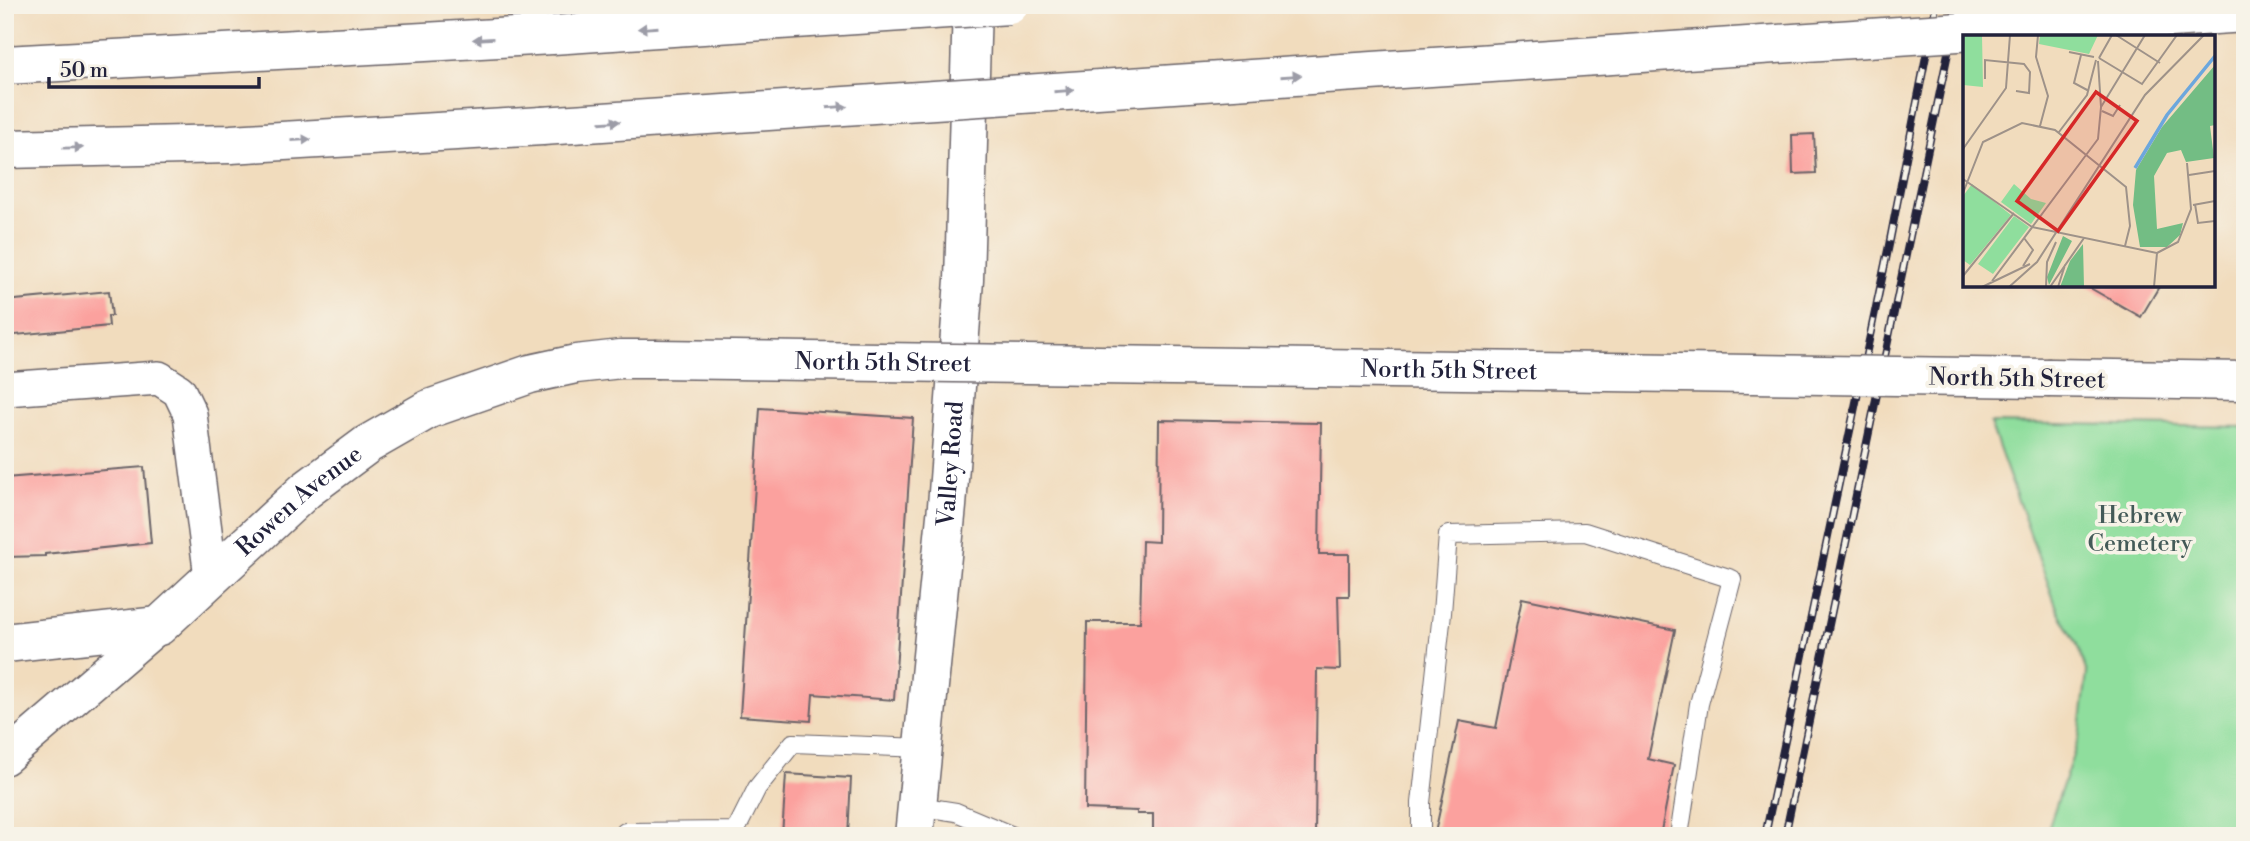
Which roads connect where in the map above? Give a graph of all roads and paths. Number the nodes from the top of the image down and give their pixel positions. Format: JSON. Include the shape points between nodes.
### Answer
{"nodes":[{"id":1,"x":972,"y":5,"type":"edge"},
{"id":2,"x":1009,"y":5,"type":"edge"},
{"id":3,"x":2245,"y":13,"type":"edge"},
{"id":4,"x":5,"y":65,"type":"edge"},
{"id":5,"x":5,"y":149,"type":"edge"},
{"id":6,"x":655,"y":359,"type":"joint"},
{"id":7,"x":2245,"y":381,"type":"edge"},
{"id":8,"x":5,"y":389,"type":"edge"},
{"id":9,"x":211,"y":577,"type":"junction"},
{"id":10,"x":159,"y":626,"type":"junction"},
{"id":11,"x":5,"y":643,"type":"edge"},
{"id":12,"x":923,"y":748,"type":"junction"},
{"id":13,"x":5,"y":758,"type":"edge"},
{"id":14,"x":916,"y":821,"type":"edge"},
{"id":15,"x":733,"y":833,"type":"edge"},
{"id":16,"x":625,"y":836,"type":"edge"},
{"id":17,"x":1013,"y":836,"type":"edge"},
{"id":18,"x":1420,"y":836,"type":"edge"},
{"id":19,"x":1679,"y":836,"type":"edge"}],
"edges":[{"from":1,"to":12,"type":"main road","name":"Valley Road","via":[[964,280]]},
{"from":2,"to":4,"type":"main road","one_way":true,"bridge":true},
{"from":5,"to":3,"type":"main road","one_way":true,"bridge":true,"via":[[231,144],[542,126]]},
{"from":6,"to":7,"type":"main road","name":"North 5th Street","bridge":true},
{"from":6,"to":9,"type":"main road","name":"Rowen Avenue","via":[[576,364],[429,409],[368,444],[306,490]]},
{"from":8,"to":9,"type":"street","via":[[159,378],[179,391],[190,414]]},
{"from":9,"to":10,"type":"main road","name":"Rowen Avenue"},
{"from":10,"to":11,"type":"main road"},
{"from":10,"to":13,"type":"street","name":"Rowen Avenue"},
{"from":12,"to":14,"type":"main road","name":"Valley Road"},
{"from":12,"to":15,"type":"lane","via":[[793,743],[757,788]]},
{"from":14,"to":17,"type":"lane","via":[[956,812]]},
{"from":15,"to":16,"type":"lane","via":[[625,832]]},
{"from":18,"to":19,"type":"lane","via":[[1448,535],[1586,532],[1732,579],[1699,704]]}]}
